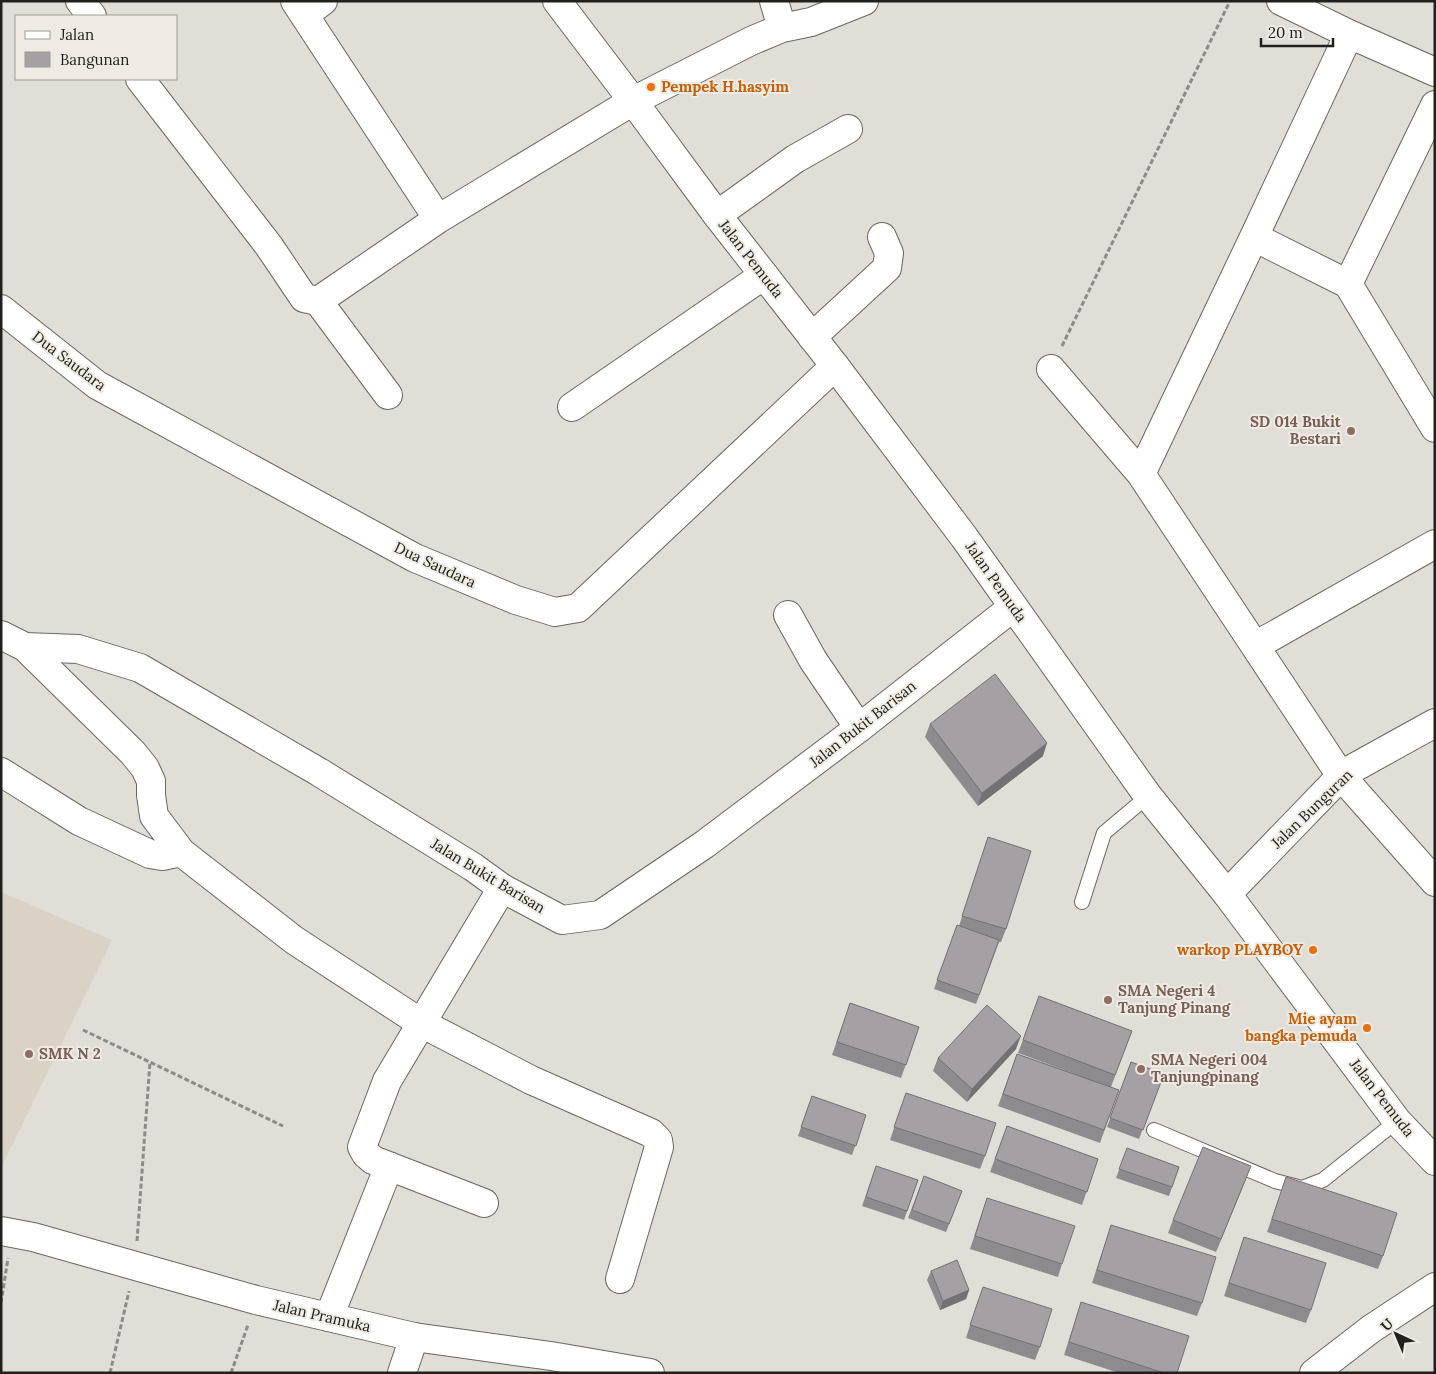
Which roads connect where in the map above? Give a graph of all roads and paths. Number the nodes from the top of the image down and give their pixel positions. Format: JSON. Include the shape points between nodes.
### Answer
{"nodes":[{"id":1,"x":80,"y":1,"type":"edge"},
{"id":2,"x":556,"y":1,"type":"edge"},
{"id":3,"x":774,"y":1,"type":"edge"},
{"id":4,"x":864,"y":1,"type":"edge"},
{"id":5,"x":1230,"y":1,"type":"edge"},
{"id":6,"x":1281,"y":1,"type":"edge"},
{"id":7,"x":308,"y":6,"type":"edge"},
{"id":8,"x":91,"y":15,"type":"edge"},
{"id":9,"x":782,"y":28,"type":"junction"},
{"id":10,"x":1349,"y":34,"type":"junction"},
{"id":11,"x":1435,"y":72,"type":"edge"},
{"id":12,"x":141,"y":80,"type":"edge"},
{"id":13,"x":633,"y":101,"type":"junction"},
{"id":14,"x":1435,"y":105,"type":"edge"},
{"id":15,"x":848,"y":129,"type":"dead end"},
{"id":16,"x":717,"y":215,"type":"junction"},
{"id":17,"x":438,"y":220,"type":"junction"},
{"id":18,"x":882,"y":237,"type":"dead end"},
{"id":19,"x":1254,"y":237,"type":"junction"},
{"id":20,"x":764,"y":275,"type":"junction"},
{"id":21,"x":1348,"y":284,"type":"junction"},
{"id":22,"x":318,"y":301,"type":"junction"},
{"id":23,"x":1,"y":310,"type":"edge"},
{"id":24,"x":812,"y":337,"type":"junction"},
{"id":25,"x":835,"y":366,"type":"junction"},
{"id":26,"x":1051,"y":369,"type":"joint"},
{"id":27,"x":388,"y":395,"type":"dead end"},
{"id":28,"x":572,"y":407,"type":"dead end"},
{"id":29,"x":1435,"y":428,"type":"edge"},
{"id":30,"x":1141,"y":474,"type":"junction"},
{"id":31,"x":1435,"y":544,"type":"edge"},
{"id":32,"x":1013,"y":607,"type":"junction"},
{"id":33,"x":788,"y":615,"type":"dead end"},
{"id":34,"x":1,"y":635,"type":"edge"},
{"id":35,"x":1255,"y":646,"type":"junction"},
{"id":36,"x":25,"y":647,"type":"junction"},
{"id":37,"x":1435,"y":723,"type":"edge"},
{"id":38,"x":859,"y":728,"type":"junction"},
{"id":39,"x":1,"y":772,"type":"edge"},
{"id":40,"x":1341,"y":776,"type":"junction"},
{"id":41,"x":1148,"y":796,"type":"junction"},
{"id":42,"x":181,"y":852,"type":"junction"},
{"id":43,"x":1435,"y":882,"type":"edge"},
{"id":44,"x":502,"y":888,"type":"junction"},
{"id":45,"x":1227,"y":894,"type":"junction"},
{"id":46,"x":1082,"y":902,"type":"dead end"},
{"id":47,"x":421,"y":1023,"type":"junction"},
{"id":48,"x":83,"y":1030,"type":"dead end"},
{"id":49,"x":150,"y":1062,"type":"junction"},
{"id":50,"x":1397,"y":1121,"type":"junction"},
{"id":51,"x":283,"y":1126,"type":"dead end"},
{"id":52,"x":1154,"y":1130,"type":"dead end"},
{"id":53,"x":1435,"y":1161,"type":"edge"},
{"id":54,"x":389,"y":1166,"type":"junction"},
{"id":55,"x":484,"y":1203,"type":"dead end"},
{"id":56,"x":7,"y":1232,"type":"edge"},
{"id":57,"x":135,"y":1266,"type":"junction"},
{"id":58,"x":620,"y":1279,"type":"dead end"},
{"id":59,"x":1435,"y":1287,"type":"edge"},
{"id":60,"x":256,"y":1300,"type":"junction"},
{"id":61,"x":1,"y":1303,"type":"edge"},
{"id":62,"x":329,"y":1317,"type":"junction"},
{"id":63,"x":414,"y":1337,"type":"junction"},
{"id":64,"x":110,"y":1373,"type":"edge"},
{"id":65,"x":231,"y":1373,"type":"edge"},
{"id":66,"x":402,"y":1373,"type":"edge"},
{"id":67,"x":650,"y":1373,"type":"edge"},
{"id":68,"x":1314,"y":1373,"type":"edge"}],
"edges":[{"from":1,"to":8,"type":"street"},
{"from":2,"to":13,"type":"street","name":"Jalan Pemuda"},
{"from":3,"to":9,"type":"street"},
{"from":4,"to":9,"type":"street","via":[[811,22]]},
{"from":5,"to":26,"type":"path"},
{"from":6,"to":10,"type":"street"},
{"from":7,"to":17,"type":"street"},
{"from":9,"to":13,"type":"street","via":[[751,40]]},
{"from":10,"to":11,"type":"street"},
{"from":10,"to":19,"type":"street"},
{"from":12,"to":22,"type":"street","via":[[269,246],[304,298]]},
{"from":13,"to":16,"type":"street","name":"Jalan Pemuda"},
{"from":13,"to":17,"type":"street"},
{"from":14,"to":21,"type":"street"},
{"from":15,"to":16,"type":"street","via":[[795,158]]},
{"from":16,"to":20,"type":"street","name":"Jalan Pemuda"},
{"from":17,"to":22,"type":"street"},
{"from":18,"to":24,"type":"street","via":[[889,253],[887,268]]},
{"from":19,"to":21,"type":"street"},
{"from":19,"to":30,"type":"street"},
{"from":20,"to":24,"type":"street","name":"Jalan Pemuda"},
{"from":20,"to":28,"type":"street"},
{"from":21,"to":29,"type":"street"},
{"from":22,"to":27,"type":"street"},
{"from":23,"to":25,"type":"street","name":"Dua Saudara","via":[[96,385],[415,558],[516,600],[554,612],[578,608]]},
{"from":24,"to":25,"type":"street","name":"Jalan Pemuda"},
{"from":25,"to":32,"type":"street","name":"Jalan Pemuda","via":[[964,536]]},
{"from":26,"to":30,"type":"street"},
{"from":30,"to":35,"type":"street"},
{"from":31,"to":35,"type":"street"},
{"from":32,"to":38,"type":"street","name":"Jalan Bukit Barisan"},
{"from":32,"to":41,"type":"street","name":"Jalan Pemuda"},
{"from":33,"to":38,"type":"street","via":[[813,660]]},
{"from":34,"to":36,"type":"street","name":"Jalan Bukit Barisan"},
{"from":35,"to":40,"type":"street"},
{"from":36,"to":42,"type":"street","via":[[145,768],[151,781],[154,816]]},
{"from":36,"to":44,"type":"street","name":"Jalan Bukit Barisan","via":[[78,649],[140,668],[319,772]]},
{"from":37,"to":40,"type":"street","name":"Jalan Bunguran"},
{"from":38,"to":44,"type":"street","name":"Jalan Bukit Barisan","via":[[705,844],[600,916],[562,920]]},
{"from":39,"to":42,"type":"street","via":[[79,821],[150,854],[162,856]]},
{"from":40,"to":43,"type":"street"},
{"from":40,"to":45,"type":"street","name":"Jalan Bunguran"},
{"from":41,"to":45,"type":"street","name":"Jalan Pemuda"},
{"from":41,"to":46,"type":"lane","via":[[1104,833]]},
{"from":42,"to":47,"type":"street","via":[[294,940]]},
{"from":44,"to":47,"type":"street"},
{"from":45,"to":50,"type":"street","name":"Jalan Pemuda"},
{"from":47,"to":54,"type":"street","via":[[387,1081],[362,1147],[373,1160]]},
{"from":47,"to":58,"type":"street","via":[[531,1080],[650,1133],[658,1140],[659,1147]]},
{"from":48,"to":49,"type":"path"},
{"from":49,"to":51,"type":"path"},
{"from":49,"to":57,"type":"path"},
{"from":50,"to":52,"type":"lane","via":[[1323,1180],[1302,1188],[1274,1181]]},
{"from":50,"to":53,"type":"street","name":"Jalan Pemuda"},
{"from":54,"to":55,"type":"street"},
{"from":54,"to":62,"type":"street"},
{"from":56,"to":57,"type":"street","name":"Jalan Pramuka"},
{"from":56,"to":61,"type":"path"},
{"from":57,"to":60,"type":"street","name":"Jalan Pramuka"},
{"from":57,"to":64,"type":"path"},
{"from":59,"to":68,"type":"street","via":[[1371,1329]]},
{"from":60,"to":62,"type":"street","name":"Jalan Pramuka"},
{"from":60,"to":65,"type":"path"},
{"from":62,"to":63,"type":"street","name":"Jalan Pramuka"},
{"from":63,"to":66,"type":"street"},
{"from":63,"to":67,"type":"street","name":"Jalan Pramuka"}]}
